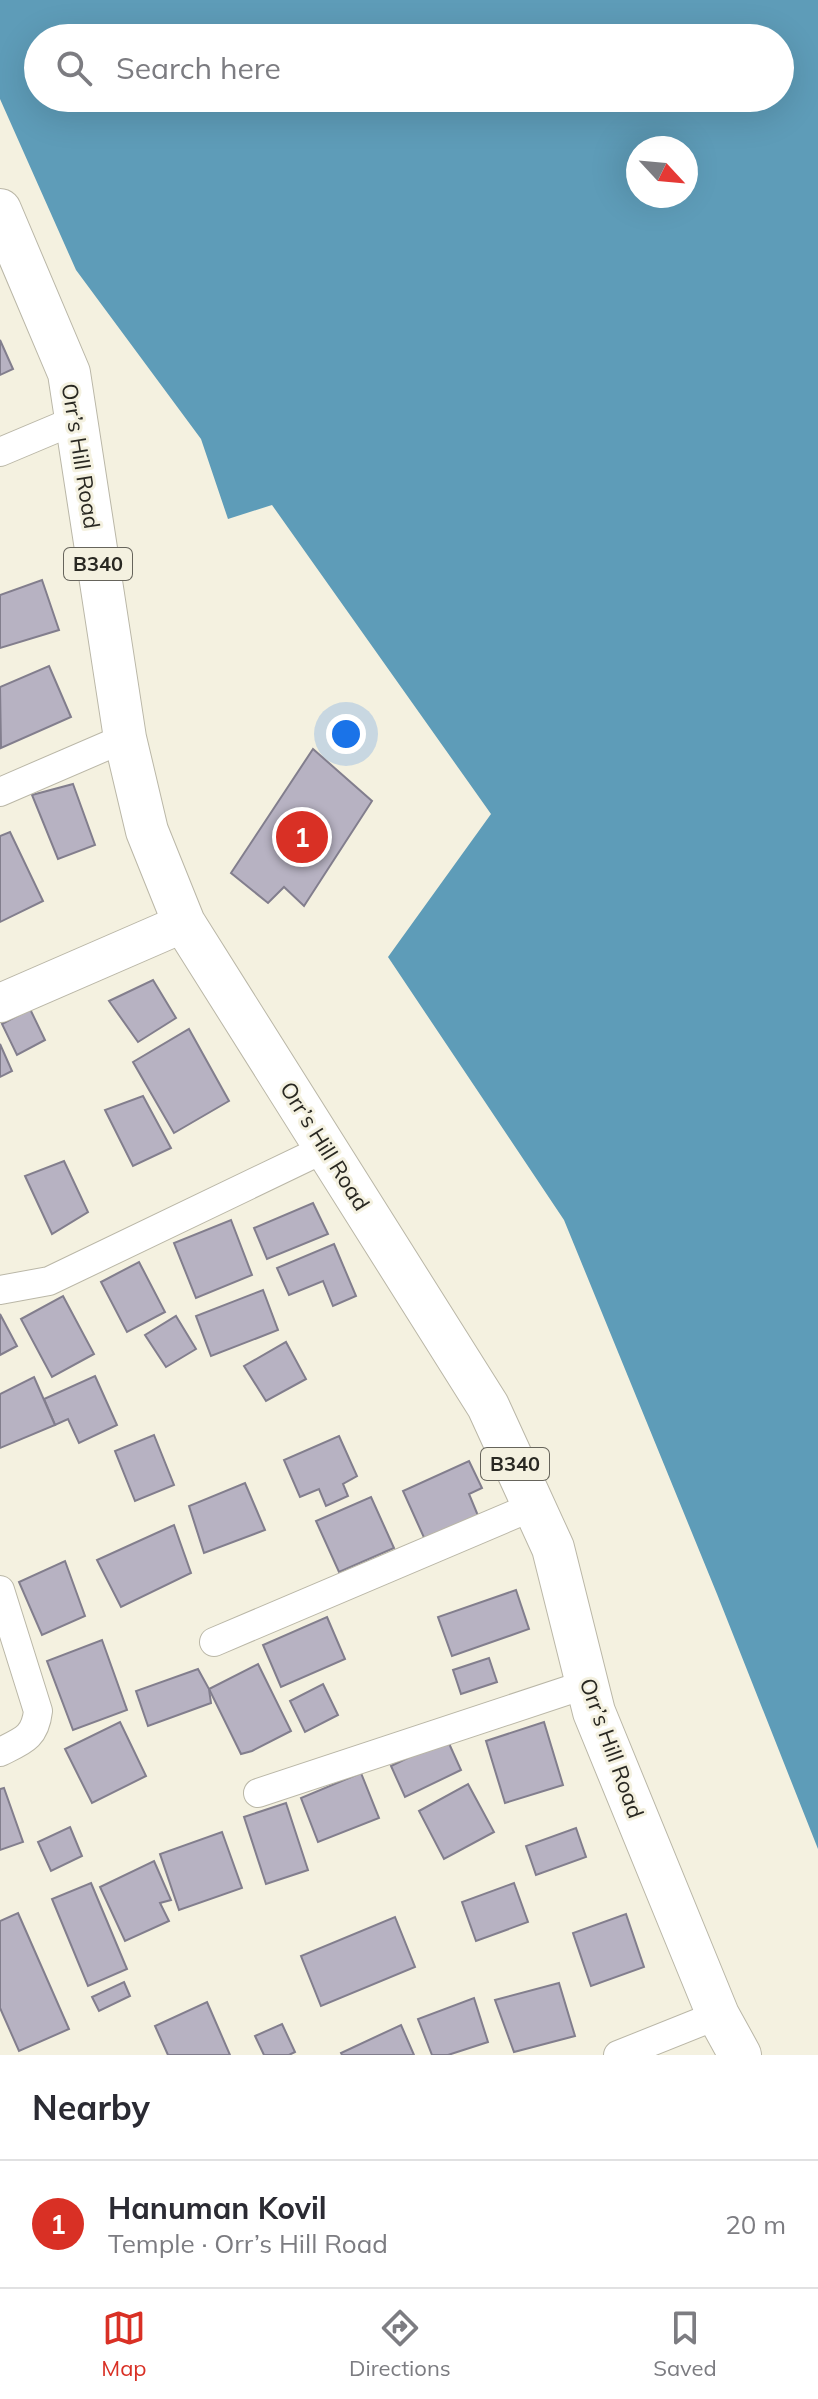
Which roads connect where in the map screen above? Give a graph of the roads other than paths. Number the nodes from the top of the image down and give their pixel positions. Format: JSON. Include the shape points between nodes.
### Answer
{"nodes":[{"id":1,"x":0,"y":210,"type":"edge"},
{"id":2,"x":76,"y":420,"type":"junction"},
{"id":3,"x":0,"y":452,"type":"edge"},
{"id":4,"x":125,"y":738,"type":"junction"},
{"id":5,"x":0,"y":792,"type":"edge"},
{"id":6,"x":184,"y":923,"type":"junction"},
{"id":7,"x":0,"y":1003,"type":"edge"},
{"id":8,"x":326,"y":1148,"type":"junction"},
{"id":9,"x":0,"y":1290,"type":"edge"},
{"id":10,"x":534,"y":1506,"type":"junction"},
{"id":11,"x":0,"y":1590,"type":"edge"},
{"id":12,"x":214,"y":1642,"type":"dead end"},
{"id":13,"x":587,"y":1684,"type":"junction"},
{"id":14,"x":0,"y":1752,"type":"edge"},
{"id":15,"x":258,"y":1793,"type":"dead end"},
{"id":16,"x":718,"y":2015,"type":"junction"},
{"id":17,"x":618,"y":2055,"type":"edge"},
{"id":18,"x":740,"y":2055,"type":"edge"}],
"edges":[{"from":1,"to":2,"type":"main road","name":"Orr’s Hill Road","number":"B340","via":[[69,373]]},
{"from":2,"to":3,"type":"street"},
{"from":2,"to":4,"type":"main road","name":"Orr’s Hill Road","number":"B340"},
{"from":4,"to":5,"type":"street"},
{"from":4,"to":6,"type":"main road","name":"Orr’s Hill Road","number":"B340","via":[[147,831]]},
{"from":6,"to":7,"type":"street"},
{"from":6,"to":8,"type":"main road","name":"Orr’s Hill Road","number":"B340"},
{"from":8,"to":9,"type":"street","via":[[49,1281]]},
{"from":8,"to":10,"type":"main road","name":"Orr’s Hill Road","number":"B340","via":[[488,1406]]},
{"from":10,"to":12,"type":"street"},
{"from":10,"to":13,"type":"main road","name":"Orr’s Hill Road","number":"B340","via":[[553,1548]]},
{"from":11,"to":14,"type":"street","via":[[38,1711],[29,1736]]},
{"from":13,"to":15,"type":"street"},
{"from":13,"to":16,"type":"main road","name":"Orr’s Hill Road","number":"B340"},
{"from":16,"to":17,"type":"street"},
{"from":16,"to":18,"type":"main road","name":"Orr’s Hill Road","number":"B340"}]}
